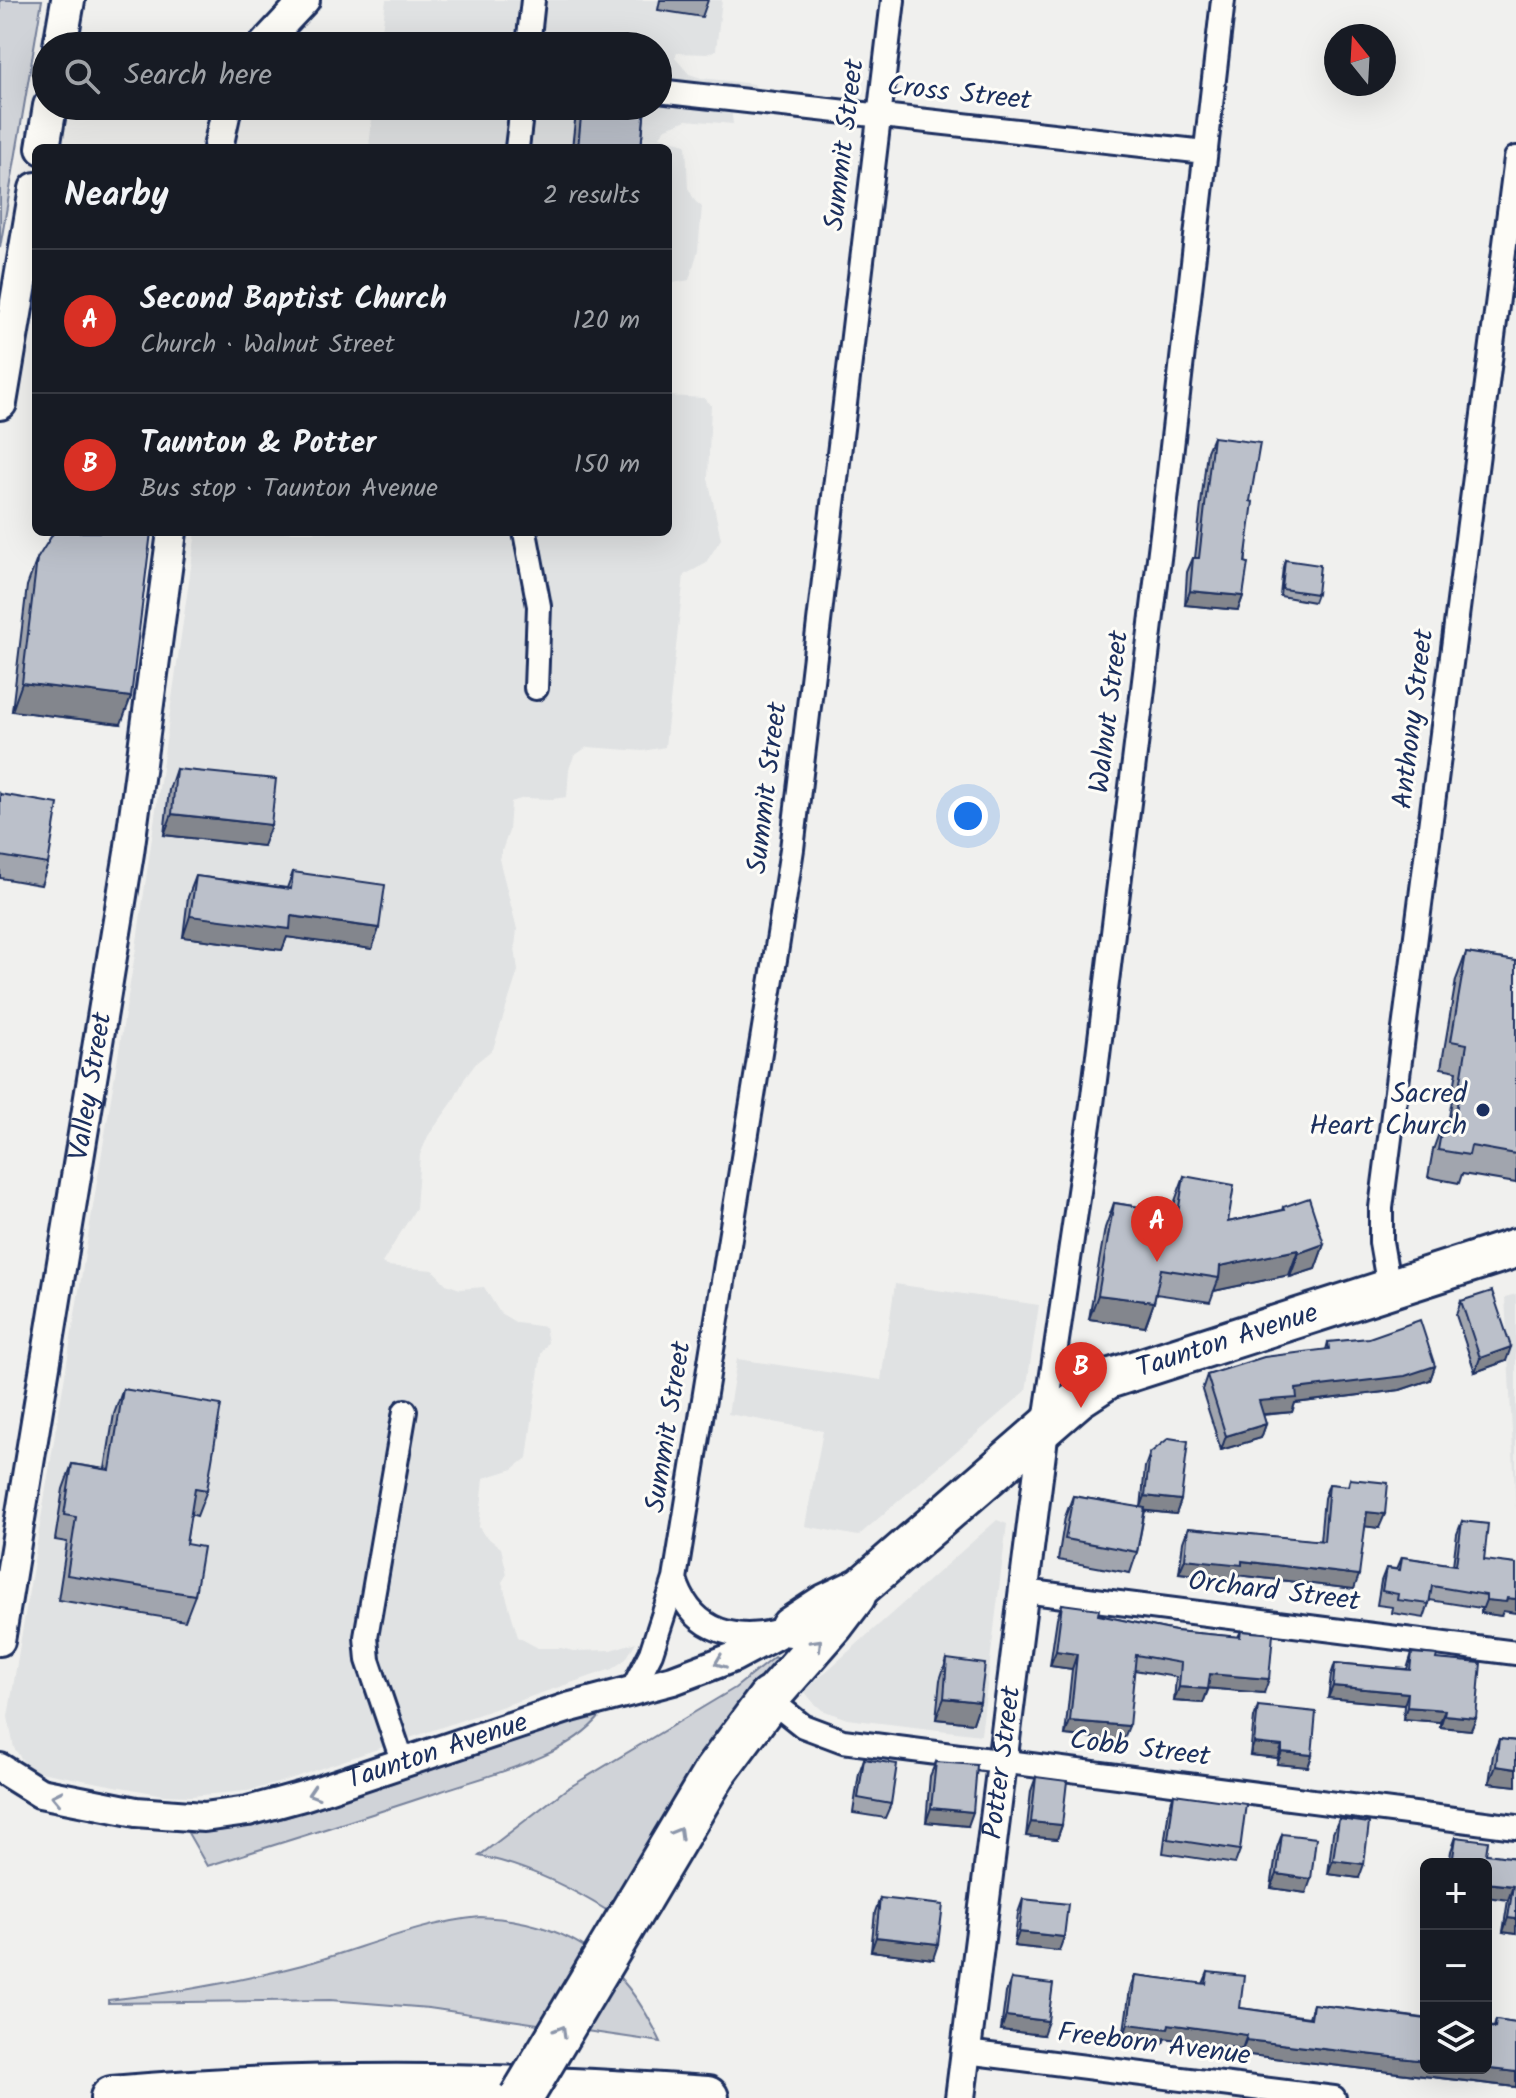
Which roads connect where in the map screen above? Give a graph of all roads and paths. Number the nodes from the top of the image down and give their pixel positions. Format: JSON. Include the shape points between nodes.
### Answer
{"nodes":[{"id":1,"x":68,"y":0,"type":"edge"},
{"id":2,"x":305,"y":0,"type":"edge"},
{"id":3,"x":533,"y":0,"type":"edge"},
{"id":4,"x":893,"y":0,"type":"edge"},
{"id":5,"x":1223,"y":0,"type":"edge"},
{"id":6,"x":62,"y":32,"type":"edge"},
{"id":7,"x":275,"y":32,"type":"edge"},
{"id":8,"x":530,"y":32,"type":"edge"},
{"id":9,"x":672,"y":93,"type":"edge"},
{"id":10,"x":879,"y":116,"type":"junction"},
{"id":11,"x":48,"y":120,"type":"edge"},
{"id":12,"x":224,"y":120,"type":"edge"},
{"id":13,"x":520,"y":120,"type":"edge"},
{"id":14,"x":44,"y":144,"type":"edge"},
{"id":15,"x":219,"y":144,"type":"edge"},
{"id":16,"x":517,"y":144,"type":"edge"},
{"id":17,"x":1205,"y":152,"type":"junction"},
{"id":18,"x":1516,"y":158,"type":"edge"},
{"id":19,"x":32,"y":239,"type":"edge"},
{"id":20,"x":0,"y":403,"type":"edge"},
{"id":21,"x":171,"y":536,"type":"edge"},
{"id":22,"x":526,"y":536,"type":"edge"},
{"id":23,"x":536,"y":688,"type":"dead end"},
{"id":24,"x":1516,"y":1248,"type":"edge"},
{"id":25,"x":1389,"y":1288,"type":"junction"},
{"id":26,"x":405,"y":1411,"type":"dead end"},
{"id":27,"x":1044,"y":1429,"type":"junction"},
{"id":28,"x":675,"y":1579,"type":"junction"},
{"id":29,"x":861,"y":1587,"type":"junction"},
{"id":30,"x":1024,"y":1591,"type":"junction"},
{"id":31,"x":790,"y":1627,"type":"junction"},
{"id":32,"x":0,"y":1641,"type":"edge"},
{"id":33,"x":1516,"y":1653,"type":"edge"},
{"id":34,"x":631,"y":1692,"type":"junction"},
{"id":35,"x":769,"y":1699,"type":"junction"},
{"id":36,"x":1002,"y":1761,"type":"junction"},
{"id":37,"x":403,"y":1763,"type":"junction"},
{"id":38,"x":0,"y":1768,"type":"edge"},
{"id":39,"x":1516,"y":1827,"type":"edge"},
{"id":40,"x":963,"y":2076,"type":"edge"},
{"id":41,"x":112,"y":2098,"type":"edge"},
{"id":42,"x":521,"y":2098,"type":"edge"},
{"id":43,"x":707,"y":2098,"type":"edge"},
{"id":44,"x":1334,"y":2098,"type":"edge"}],
"edges":[{"from":1,"to":6,"type":"main road"},
{"from":2,"to":7,"type":"street"},
{"from":3,"to":8,"type":"street"},
{"from":4,"to":10,"type":"street","name":"Summit Street"},
{"from":5,"to":17,"type":"street","name":"Walnut Street"},
{"from":9,"to":10,"type":"street","name":"Cross Street"},
{"from":10,"to":17,"type":"street","name":"Cross Street"},
{"from":10,"to":28,"type":"street","name":"Summit Street","via":[[790,861]]},
{"from":11,"to":14,"type":"main road"},
{"from":12,"to":15,"type":"street"},
{"from":13,"to":16,"type":"street"},
{"from":17,"to":27,"type":"street","name":"Walnut Street","via":[[1092,1104]]},
{"from":18,"to":25,"type":"street","name":"Anthony Street","via":[[1381,1208]]},
{"from":19,"to":20,"type":"main road"},
{"from":21,"to":32,"type":"street","name":"Valley Street","via":[[129,853]]},
{"from":22,"to":23,"type":"street","via":[[539,606]]},
{"from":24,"to":25,"type":"highway","name":"Taunton Avenue"},
{"from":25,"to":27,"type":"highway","name":"Taunton Avenue","via":[[1122,1372],[1093,1388]]},
{"from":26,"to":37,"type":"street","via":[[366,1637],[371,1671]]},
{"from":27,"to":29,"type":"highway","name":"Taunton Avenue"},
{"from":27,"to":30,"type":"street","name":"Potter Street"},
{"from":28,"to":31,"type":"street","via":[[683,1602],[712,1628],[750,1635]]},
{"from":28,"to":34,"type":"street","name":"Summit Street","via":[[655,1642]]},
{"from":29,"to":31,"type":"highway","name":"Taunton Avenue"},
{"from":35,"to":29,"type":"highway","name":"Taunton Avenue","one_way":true},
{"from":30,"to":33,"type":"street","name":"Orchard Street"},
{"from":30,"to":36,"type":"street","name":"Potter Street"},
{"from":31,"to":34,"type":"street","name":"Taunton Avenue","one_way":true,"via":[[715,1665]]},
{"from":34,"to":37,"type":"street","name":"Taunton Avenue"},
{"from":35,"to":36,"type":"street","name":"Cobb Street","via":[[827,1737]]},
{"from":42,"to":35,"type":"highway","one_way":true,"bridge":true,"via":[[709,1781]]},
{"from":36,"to":39,"type":"street","name":"Cobb Street"},
{"from":36,"to":40,"type":"street","name":"Potter Street"},
{"from":37,"to":38,"type":"street","name":"Taunton Avenue","one_way":true,"via":[[275,1805],[204,1817],[53,1797]]},
{"from":40,"to":44,"type":"street","name":"Freeborn Avenue"},
{"from":41,"to":43,"type":"highway","via":[[409,2085]]}]}
